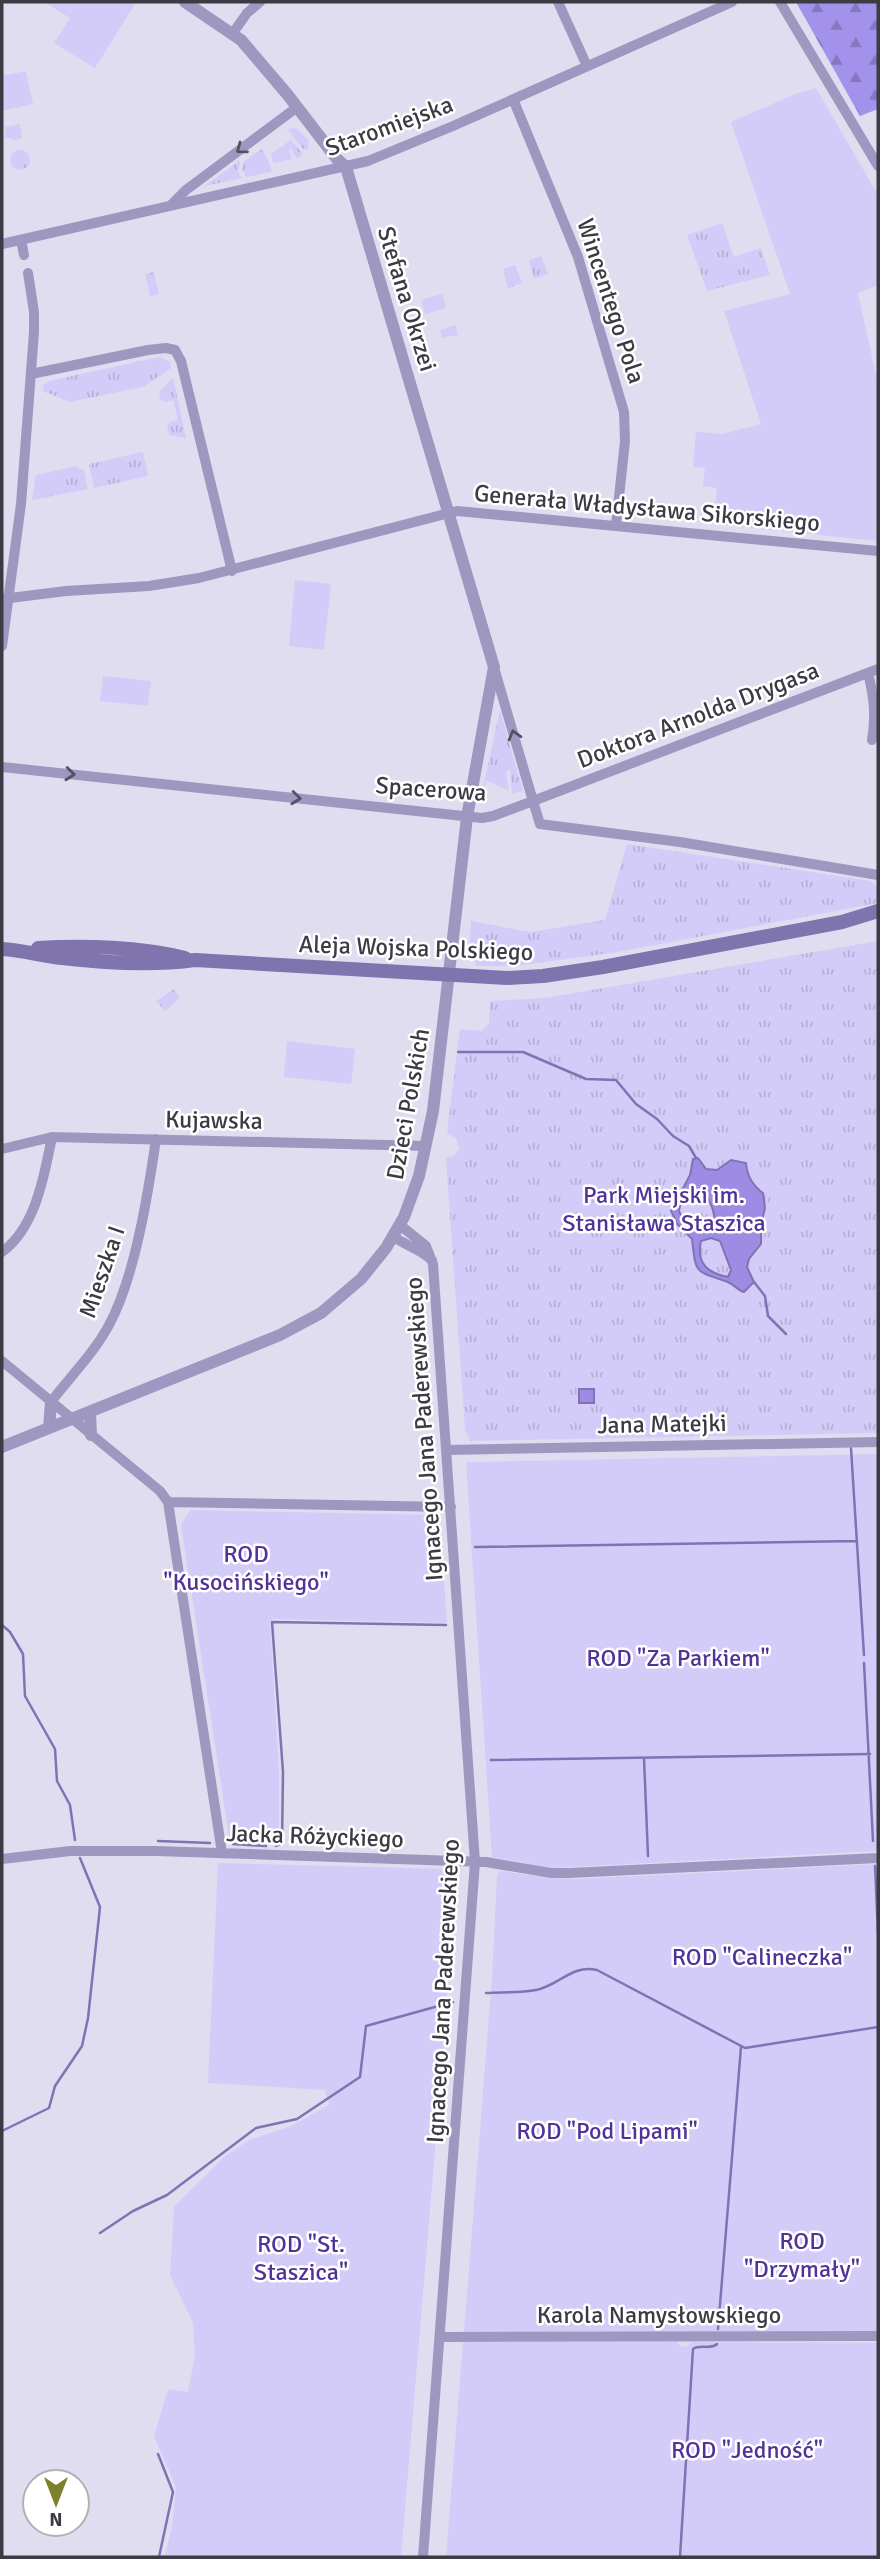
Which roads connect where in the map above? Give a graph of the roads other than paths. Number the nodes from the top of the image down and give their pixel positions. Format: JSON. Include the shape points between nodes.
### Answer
{"nodes":[{"id":1,"x":185,"y":2,"type":"edge"},
{"id":2,"x":260,"y":2,"type":"edge"},
{"id":3,"x":558,"y":2,"type":"edge"},
{"id":4,"x":732,"y":2,"type":"edge"},
{"id":5,"x":780,"y":2,"type":"edge"},
{"id":6,"x":233,"y":33,"type":"junction"},
{"id":7,"x":587,"y":66,"type":"junction"},
{"id":8,"x":513,"y":99,"type":"junction"},
{"id":9,"x":296,"y":108,"type":"junction"},
{"id":10,"x":878,"y":166,"type":"edge"},
{"id":11,"x":346,"y":167,"type":"junction"},
{"id":12,"x":168,"y":207,"type":"junction"},
{"id":13,"x":21,"y":240,"type":"junction"},
{"id":14,"x":2,"y":244,"type":"edge"},
{"id":15,"x":24,"y":255,"type":"dead end"},
{"id":16,"x":28,"y":273,"type":"dead end"},
{"id":17,"x":31,"y":374,"type":"junction"},
{"id":18,"x":448,"y":513,"type":"junction"},
{"id":19,"x":616,"y":525,"type":"junction"},
{"id":20,"x":878,"y":551,"type":"edge"},
{"id":21,"x":232,"y":571,"type":"junction"},
{"id":22,"x":5,"y":599,"type":"edge"},
{"id":23,"x":2,"y":646,"type":"edge"},
{"id":24,"x":494,"y":667,"type":"junction"},
{"id":25,"x":873,"y":671,"type":"edge"},
{"id":26,"x":872,"y":740,"type":"dead end"},
{"id":27,"x":2,"y":767,"type":"edge"},
{"id":28,"x":533,"y":801,"type":"junction"},
{"id":29,"x":467,"y":817,"type":"junction"},
{"id":30,"x":878,"y":874,"type":"edge"},
{"id":31,"x":878,"y":911,"type":"edge"},
{"id":32,"x":878,"y":920,"type":"edge"},
{"id":33,"x":842,"y":922,"type":"junction"},
{"id":34,"x":9,"y":949,"type":"edge"},
{"id":35,"x":449,"y":976,"type":"junction"},
{"id":36,"x":52,"y":1137,"type":"junction"},
{"id":37,"x":156,"y":1139,"type":"junction"},
{"id":38,"x":426,"y":1146,"type":"junction"},
{"id":39,"x":2,"y":1149,"type":"edge"},
{"id":40,"x":400,"y":1225,"type":"junction"},
{"id":41,"x":393,"y":1237,"type":"junction"},
{"id":42,"x":2,"y":1252,"type":"edge"},
{"id":43,"x":432,"y":1260,"type":"junction"},
{"id":44,"x":2,"y":1361,"type":"edge"},
{"id":45,"x":51,"y":1402,"type":"junction"},
{"id":46,"x":90,"y":1412,"type":"junction"},
{"id":47,"x":72,"y":1419,"type":"junction"},
{"id":48,"x":49,"y":1428,"type":"junction"},
{"id":49,"x":91,"y":1435,"type":"junction"},
{"id":50,"x":878,"y":1442,"type":"edge"},
{"id":51,"x":2,"y":1447,"type":"edge"},
{"id":52,"x":446,"y":1450,"type":"junction"},
{"id":53,"x":168,"y":1502,"type":"junction"},
{"id":54,"x":451,"y":1507,"type":"junction"},
{"id":55,"x":222,"y":1853,"type":"junction"},
{"id":56,"x":878,"y":1858,"type":"edge"},
{"id":57,"x":2,"y":1859,"type":"edge"},
{"id":58,"x":475,"y":1862,"type":"junction"},
{"id":59,"x":878,"y":2336,"type":"edge"},
{"id":60,"x":441,"y":2337,"type":"junction"},
{"id":61,"x":423,"y":2557,"type":"edge"}],
"edges":[{"from":1,"to":6,"type":"street","name":"Stefana Okrzei"},
{"from":2,"to":6,"type":"street"},
{"from":3,"to":7,"type":"street"},
{"from":4,"to":7,"type":"street","name":"Staromiejska"},
{"from":5,"to":10,"type":"street"},
{"from":6,"to":9,"type":"street","name":"Stefana Okrzei"},
{"from":7,"to":8,"type":"street","name":"Staromiejska"},
{"from":8,"to":11,"type":"street","name":"Staromiejska"},
{"from":8,"to":19,"type":"street","name":"Wincentego Pola","via":[[578,257],[624,412]]},
{"from":9,"to":11,"type":"street","name":"Stefana Okrzei"},
{"from":9,"to":12,"type":"street","one_way":true},
{"from":11,"to":12,"type":"street","name":"Staromiejska"},
{"from":11,"to":18,"type":"street","name":"Stefana Okrzei"},
{"from":12,"to":13,"type":"street","name":"Staromiejska"},
{"from":13,"to":14,"type":"street","name":"Staromiejska"},
{"from":13,"to":15,"type":"street"},
{"from":16,"to":17,"type":"street","via":[[34,312]]},
{"from":17,"to":21,"type":"street","via":[[160,348],[175,350]]},
{"from":17,"to":22,"type":"street","via":[[21,504]]},
{"from":18,"to":19,"type":"street","name":"Generała Władysława Sikorskiego"},
{"from":18,"to":21,"type":"street","name":"Generała Władysława Sikorskiego"},
{"from":18,"to":24,"type":"street","name":"Stefana Okrzei"},
{"from":19,"to":20,"type":"street","name":"Generała Władysława Sikorskiego"},
{"from":21,"to":22,"type":"street","name":"Generała Władysława Sikorskiego","via":[[149,586]]},
{"from":22,"to":23,"type":"street"},
{"from":28,"to":24,"type":"street","name":"Stefana Okrzei","one_way":true},
{"from":24,"to":29,"type":"street","name":"Stefana Okrzei"},
{"from":25,"to":26,"type":"street","via":[[876,717]]},
{"from":25,"to":28,"type":"street","name":"Doktora Arnolda Drygasa"},
{"from":27,"to":29,"type":"street","name":"Spacerowa","one_way":true},
{"from":28,"to":29,"type":"street","name":"Spacerowa","via":[[493,816]]},
{"from":28,"to":30,"type":"street","via":[[540,824]]},
{"from":29,"to":35,"type":"street","name":"Dzieci Polskich"},
{"from":31,"to":33,"type":"main road","name":"Aleja Wojska Polskiego"},
{"from":32,"to":33,"type":"main road","name":"Aleja Wojska Polskiego"},
{"from":33,"to":35,"type":"main road","name":"Aleja Wojska Polskiego","via":[[543,976]]},
{"from":34,"to":35,"type":"main road","name":"Aleja Wojska Polskiego","via":[[62,946],[165,953],[195,960]]},
{"from":35,"to":38,"type":"street","name":"Dzieci Polskich"},
{"from":36,"to":37,"type":"street","name":"Kujawska"},
{"from":36,"to":39,"type":"street","name":"Kujawska"},
{"from":36,"to":42,"type":"street","via":[[26,1225]]},
{"from":37,"to":38,"type":"street","name":"Kujawska"},
{"from":37,"to":45,"type":"street","name":"Mieszka I","via":[[143,1217],[118,1304],[102,1336]]},
{"from":38,"to":40,"type":"street","name":"Dzieci Polskich"},
{"from":40,"to":41,"type":"street","name":"Dzieci Polskich"},
{"from":40,"to":43,"type":"street","name":"Ignacego Jana Paderewskiego","via":[[424,1243]]},
{"from":41,"to":43,"type":"street","name":"Ignacego Jana Paderewskiego"},
{"from":41,"to":46,"type":"street","name":"Dzieci Polskich","via":[[352,1289],[310,1320]]},
{"from":43,"to":52,"type":"street","name":"Ignacego Jana Paderewskiego"},
{"from":44,"to":45,"type":"street"},
{"from":45,"to":47,"type":"street"},
{"from":45,"to":48,"type":"street"},
{"from":46,"to":47,"type":"street","name":"Dzieci Polskich"},
{"from":46,"to":49,"type":"street"},
{"from":47,"to":48,"type":"street","name":"Dzieci Polskich"},
{"from":47,"to":49,"type":"street"},
{"from":48,"to":51,"type":"street","name":"Dzieci Polskich"},
{"from":49,"to":53,"type":"street"},
{"from":50,"to":52,"type":"street","name":"Jana Matejki"},
{"from":52,"to":54,"type":"street","name":"Ignacego Jana Paderewskiego"},
{"from":53,"to":54,"type":"street"},
{"from":53,"to":55,"type":"street"},
{"from":54,"to":58,"type":"street","name":"Ignacego Jana Paderewskiego"},
{"from":55,"to":57,"type":"street","name":"Jacka Różyckiego","via":[[84,1851]]},
{"from":55,"to":58,"type":"street","name":"Jacka Różyckiego"},
{"from":56,"to":58,"type":"street","name":"Jacka Różyckiego","via":[[570,1873]]},
{"from":58,"to":60,"type":"street","name":"Ignacego Jana Paderewskiego"},
{"from":59,"to":60,"type":"street","name":"Karola Namysłowskiego"},
{"from":60,"to":61,"type":"street","name":"Ignacego Jana Paderewskiego"}]}
